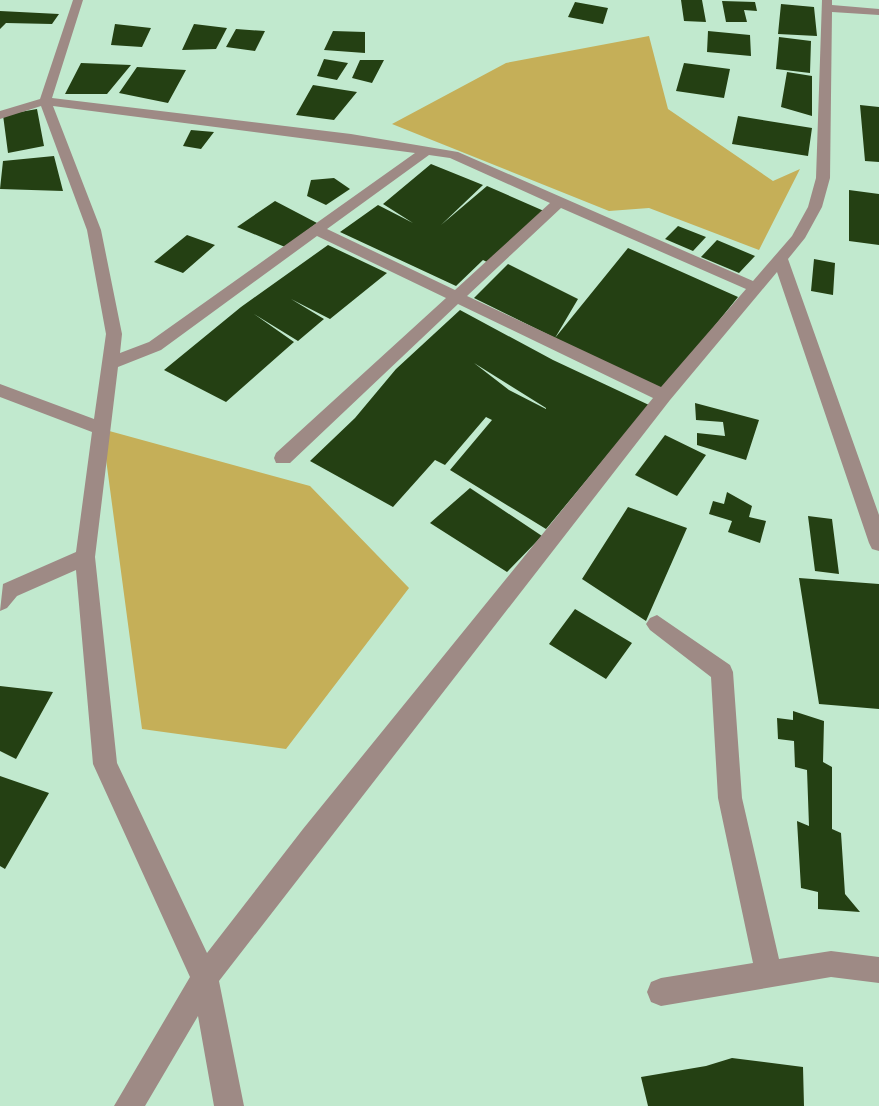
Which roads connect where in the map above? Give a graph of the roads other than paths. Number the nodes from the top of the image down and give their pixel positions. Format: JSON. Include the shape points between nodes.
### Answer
{"nodes":[{"id":1,"x":78,"y":0,"type":"edge"},
{"id":2,"x":828,"y":4,"type":"edge"},
{"id":3,"x":879,"y":12,"type":"edge"},
{"id":4,"x":45,"y":101,"type":"junction"},
{"id":5,"x":0,"y":115,"type":"edge"},
{"id":6,"x":427,"y":150,"type":"junction"},
{"id":7,"x":560,"y":201,"type":"junction"},
{"id":8,"x":316,"y":230,"type":"junction"},
{"id":9,"x":780,"y":258,"type":"junction"},
{"id":10,"x":754,"y":287,"type":"junction"},
{"id":11,"x":457,"y":297,"type":"junction"},
{"id":12,"x":111,"y":363,"type":"junction"},
{"id":13,"x":0,"y":390,"type":"edge"},
{"id":14,"x":664,"y":396,"type":"junction"},
{"id":15,"x":102,"y":429,"type":"junction"},
{"id":16,"x":283,"y":458,"type":"dead end"},
{"id":17,"x":870,"y":493,"type":"edge"},
{"id":18,"x":879,"y":543,"type":"edge"},
{"id":19,"x":85,"y":557,"type":"junction"},
{"id":20,"x":0,"y":602,"type":"edge"},
{"id":21,"x":657,"y":624,"type":"dead end"},
{"id":22,"x":879,"y":970,"type":"edge"},
{"id":23,"x":769,"y":974,"type":"junction"},
{"id":24,"x":205,"y":978,"type":"junction"},
{"id":25,"x":661,"y":992,"type":"dead end"},
{"id":26,"x":129,"y":1106,"type":"edge"},
{"id":27,"x":229,"y":1106,"type":"edge"}],
"edges":[{"from":1,"to":4,"type":"street"},
{"from":2,"to":3,"type":"street"},
{"from":2,"to":9,"type":"street","via":[[823,178],[815,207]]},
{"from":4,"to":5,"type":"street"},
{"from":4,"to":6,"type":"street"},
{"from":4,"to":12,"type":"street","via":[[94,230],[114,334]]},
{"from":6,"to":7,"type":"street","via":[[453,155]]},
{"from":6,"to":8,"type":"street"},
{"from":7,"to":10,"type":"street"},
{"from":7,"to":11,"type":"street"},
{"from":8,"to":11,"type":"street"},
{"from":8,"to":12,"type":"street","via":[[155,346]]},
{"from":9,"to":10,"type":"street"},
{"from":9,"to":17,"type":"street"},
{"from":10,"to":14,"type":"street"},
{"from":11,"to":14,"type":"street"},
{"from":11,"to":16,"type":"street"},
{"from":12,"to":15,"type":"street"},
{"from":13,"to":15,"type":"street"},
{"from":14,"to":24,"type":"street"},
{"from":15,"to":19,"type":"street"},
{"from":17,"to":18,"type":"street"},
{"from":19,"to":20,"type":"street","via":[[10,590]]},
{"from":19,"to":24,"type":"street","via":[[105,764]]},
{"from":21,"to":23,"type":"street","via":[[722,672],[730,798]]},
{"from":22,"to":23,"type":"street","via":[[831,964]]},
{"from":23,"to":25,"type":"street"},
{"from":24,"to":26,"type":"street"},
{"from":24,"to":27,"type":"street"}]}
